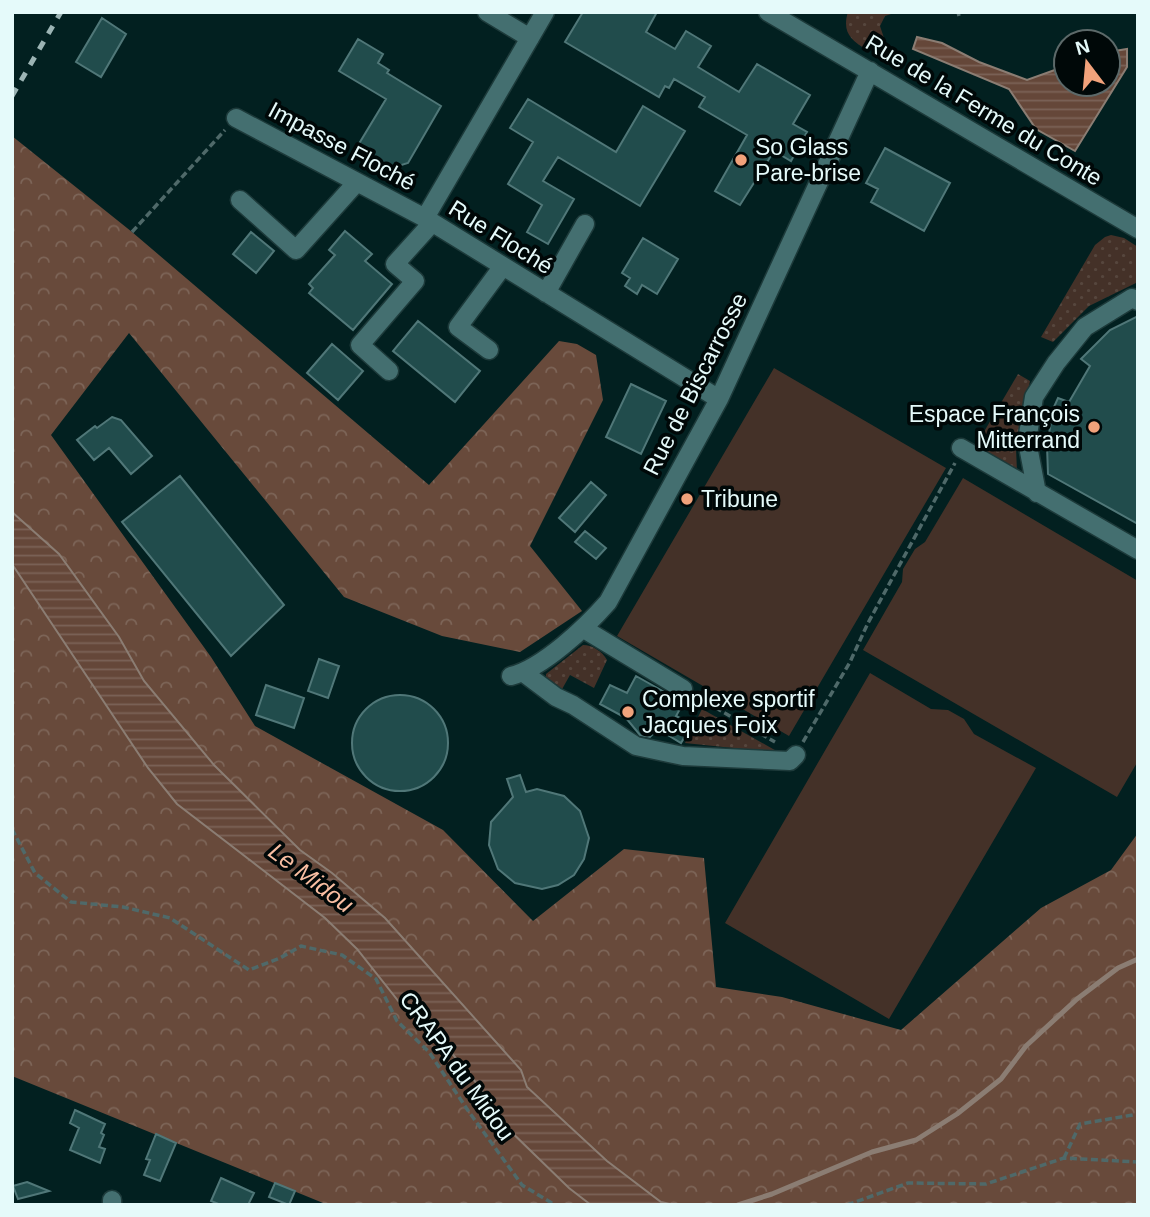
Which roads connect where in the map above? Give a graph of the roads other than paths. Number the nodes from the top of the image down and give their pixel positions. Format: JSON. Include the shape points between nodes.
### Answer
{"nodes":[{"id":1,"x":487,"y":12,"type":"edge"},
{"id":2,"x":545,"y":12,"type":"edge"},
{"id":3,"x":768,"y":12,"type":"edge"},
{"id":4,"x":530,"y":38,"type":"junction"},
{"id":5,"x":870,"y":71,"type":"junction"},
{"id":6,"x":236,"y":118,"type":"road end"},
{"id":7,"x":357,"y":182,"type":"junction"},
{"id":8,"x":240,"y":200,"type":"dead end"},
{"id":9,"x":429,"y":220,"type":"junction"},
{"id":10,"x":585,"y":224,"type":"dead end"},
{"id":11,"x":1138,"y":229,"type":"edge"},
{"id":12,"x":503,"y":266,"type":"junction"},
{"id":13,"x":546,"y":293,"type":"junction"},
{"id":14,"x":1138,"y":301,"type":"edge"},
{"id":15,"x":489,"y":350,"type":"dead end"},
{"id":16,"x":390,"y":371,"type":"dead end"},
{"id":17,"x":719,"y":399,"type":"junction"},
{"id":18,"x":961,"y":448,"type":"road end"},
{"id":19,"x":1037,"y":493,"type":"junction"},
{"id":20,"x":1138,"y":550,"type":"edge"},
{"id":21,"x":584,"y":629,"type":"junction"},
{"id":22,"x":683,"y":689,"type":"road end"},
{"id":23,"x":796,"y":755,"type":"road end"}],
"edges":[{"from":1,"to":4,"type":"street"},
{"from":2,"to":4,"type":"street","name":"Rue Floché"},
{"from":3,"to":5,"type":"street","name":"Rue de la Ferme du Conte"},
{"from":4,"to":9,"type":"street","name":"Rue Floché"},
{"from":5,"to":11,"type":"street","name":"Rue de la Ferme du Conte"},
{"from":5,"to":17,"type":"street","name":"Rue de Biscarrosse"},
{"from":6,"to":7,"type":"street","name":"Impasse Floché"},
{"from":7,"to":8,"type":"street","via":[[296,250]]},
{"from":7,"to":9,"type":"street","name":"Impasse Floché"},
{"from":9,"to":12,"type":"street","name":"Rue Floché"},
{"from":9,"to":16,"type":"street","via":[[395,264],[415,281],[360,345]]},
{"from":10,"to":13,"type":"street"},
{"from":12,"to":13,"type":"street","name":"Rue Floché"},
{"from":12,"to":15,"type":"street","via":[[458,327]]},
{"from":13,"to":17,"type":"street","name":"Rue Floché"},
{"from":14,"to":19,"type":"street","via":[[1132,298],[1085,327],[1034,397],[1027,441]]},
{"from":17,"to":21,"type":"street","name":"Rue de Biscarrosse","via":[[608,603]]},
{"from":18,"to":19,"type":"street"},
{"from":19,"to":20,"type":"street"},
{"from":21,"to":22,"type":"street"},
{"from":21,"to":23,"type":"street","name":"Rue de Biscarrosse","via":[[517,675],[636,746],[683,756],[790,761]]}]}
